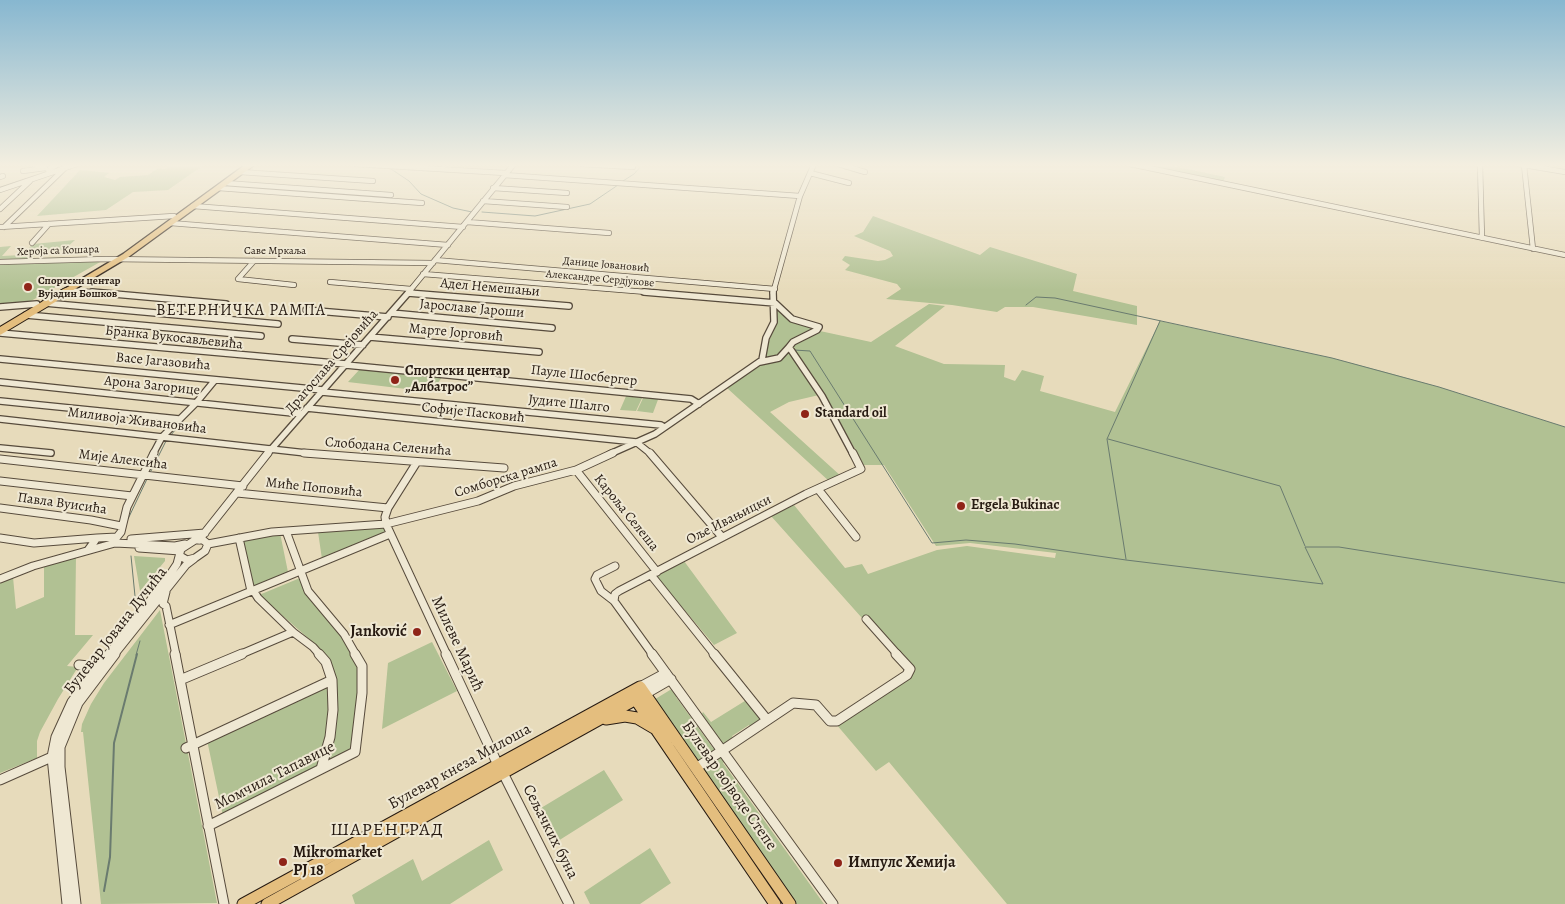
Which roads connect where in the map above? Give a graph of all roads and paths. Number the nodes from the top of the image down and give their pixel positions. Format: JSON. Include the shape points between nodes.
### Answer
{"nodes":[{"id":1,"x":24,"y":206,"type":"edge"},
{"id":2,"x":188,"y":206,"type":"edge"},
{"id":3,"x":193,"y":206,"type":"edge"},
{"id":4,"x":196,"y":206,"type":"edge"},
{"id":5,"x":479,"y":206,"type":"edge"},
{"id":6,"x":556,"y":206,"type":"edge"},
{"id":7,"x":797,"y":206,"type":"edge"},
{"id":8,"x":1331,"y":206,"type":"edge"},
{"id":9,"x":1481,"y":206,"type":"edge"},
{"id":10,"x":1529,"y":206,"type":"edge"},
{"id":11,"x":567,"y":207,"type":"dead end"},
{"id":12,"x":174,"y":216,"type":"junction"},
{"id":13,"x":170,"y":223,"type":"junction"},
{"id":14,"x":49,"y":224,"type":"junction"},
{"id":15,"x":464,"y":224,"type":"junction"},
{"id":16,"x":2,"y":227,"type":"edge"},
{"id":17,"x":609,"y":233,"type":"dead end"},
{"id":18,"x":1482,"y":238,"type":"junction"},
{"id":19,"x":32,"y":243,"type":"dead end"},
{"id":20,"x":448,"y":245,"type":"junction"},
{"id":21,"x":1534,"y":249,"type":"junction"},
{"id":22,"x":1565,"y":255,"type":"edge"},
{"id":23,"x":116,"y":260,"type":"junction"},
{"id":24,"x":254,"y":261,"type":"junction"},
{"id":25,"x":0,"y":262,"type":"edge"},
{"id":26,"x":434,"y":262,"type":"junction"},
{"id":27,"x":423,"y":274,"type":"junction"},
{"id":28,"x":330,"y":282,"type":"dead end"},
{"id":29,"x":294,"y":284,"type":"dead end"},
{"id":30,"x":775,"y":289,"type":"junction"},
{"id":31,"x":67,"y":290,"type":"junction"},
{"id":32,"x":410,"y":291,"type":"junction"},
{"id":33,"x":45,"y":303,"type":"junction"},
{"id":34,"x":775,"y":303,"type":"junction"},
{"id":35,"x":226,"y":304,"type":"dead end"},
{"id":36,"x":569,"y":306,"type":"dead end"},
{"id":37,"x":0,"y":307,"type":"edge"},
{"id":38,"x":27,"y":310,"type":"junction"},
{"id":39,"x":306,"y":310,"type":"dead end"},
{"id":40,"x":389,"y":315,"type":"junction"},
{"id":41,"x":278,"y":324,"type":"dead end"},
{"id":42,"x":0,"y":327,"type":"edge"},
{"id":43,"x":552,"y":328,"type":"dead end"},
{"id":44,"x":0,"y":332,"type":"edge"},
{"id":45,"x":261,"y":336,"type":"dead end"},
{"id":46,"x":370,"y":337,"type":"junction"},
{"id":47,"x":292,"y":339,"type":"dead end"},
{"id":48,"x":363,"y":345,"type":"junction"},
{"id":49,"x":789,"y":347,"type":"junction"},
{"id":50,"x":539,"y":352,"type":"dead end"},
{"id":51,"x":0,"y":359,"type":"edge"},
{"id":52,"x":760,"y":362,"type":"junction"},
{"id":53,"x":346,"y":365,"type":"junction"},
{"id":54,"x":215,"y":380,"type":"junction"},
{"id":55,"x":0,"y":382,"type":"edge"},
{"id":56,"x":323,"y":391,"type":"junction"},
{"id":57,"x":0,"y":400,"type":"edge"},
{"id":58,"x":196,"y":403,"type":"junction"},
{"id":59,"x":699,"y":404,"type":"junction"},
{"id":60,"x":307,"y":408,"type":"junction"},
{"id":61,"x":302,"y":414,"type":"junction"},
{"id":62,"x":0,"y":419,"type":"edge"},
{"id":63,"x":178,"y":419,"type":"junction"},
{"id":64,"x":664,"y":427,"type":"junction"},
{"id":65,"x":166,"y":437,"type":"junction"},
{"id":66,"x":636,"y":442,"type":"junction"},
{"id":67,"x":0,"y":448,"type":"edge"},
{"id":68,"x":271,"y":450,"type":"junction"},
{"id":69,"x":51,"y":454,"type":"dead end"},
{"id":70,"x":0,"y":458,"type":"edge"},
{"id":71,"x":418,"y":462,"type":"junction"},
{"id":72,"x":504,"y":468,"type":"dead end"},
{"id":73,"x":576,"y":470,"type":"junction"},
{"id":74,"x":147,"y":476,"type":"junction"},
{"id":75,"x":0,"y":481,"type":"edge"},
{"id":76,"x":242,"y":486,"type":"junction"},
{"id":77,"x":818,"y":489,"type":"junction"},
{"id":78,"x":237,"y":493,"type":"junction"},
{"id":79,"x":132,"y":496,"type":"junction"},
{"id":80,"x":0,"y":508,"type":"edge"},
{"id":81,"x":388,"y":508,"type":"junction"},
{"id":82,"x":386,"y":524,"type":"junction"},
{"id":83,"x":121,"y":526,"type":"junction"},
{"id":84,"x":286,"y":531,"type":"junction"},
{"id":85,"x":205,"y":533,"type":"junction"},
{"id":86,"x":390,"y":534,"type":"junction"},
{"id":87,"x":722,"y":537,"type":"junction"},
{"id":88,"x":856,"y":537,"type":"dead end"},
{"id":89,"x":0,"y":538,"type":"edge"},
{"id":90,"x":98,"y":538,"type":"junction"},
{"id":91,"x":131,"y":538,"type":"dead end"},
{"id":92,"x":236,"y":539,"type":"junction"},
{"id":93,"x":199,"y":540,"type":"junction"},
{"id":94,"x":186,"y":544,"type":"junction"},
{"id":95,"x":108,"y":545,"type":"junction"},
{"id":96,"x":207,"y":547,"type":"junction"},
{"id":97,"x":88,"y":550,"type":"junction"},
{"id":98,"x":180,"y":554,"type":"junction"},
{"id":99,"x":195,"y":558,"type":"junction"},
{"id":100,"x":615,"y":566,"type":"dead end"},
{"id":101,"x":299,"y":571,"type":"junction"},
{"id":102,"x":654,"y":573,"type":"junction"},
{"id":103,"x":0,"y":579,"type":"edge"},
{"id":104,"x":166,"y":590,"type":"joint"},
{"id":105,"x":252,"y":591,"type":"junction"},
{"id":106,"x":614,"y":601,"type":"junction"},
{"id":107,"x":159,"y":605,"type":"junction"},
{"id":108,"x":866,"y":619,"type":"dead end"},
{"id":109,"x":169,"y":625,"type":"junction"},
{"id":110,"x":293,"y":632,"type":"junction"},
{"id":111,"x":79,"y":665,"type":"dead end"},
{"id":112,"x":98,"y":666,"type":"junction"},
{"id":113,"x":668,"y":676,"type":"junction"},
{"id":114,"x":180,"y":680,"type":"junction"},
{"id":115,"x":332,"y":680,"type":"junction"},
{"id":116,"x":638,"y":693,"type":"junction"},
{"id":117,"x":767,"y":720,"type":"junction"},
{"id":118,"x":599,"y":721,"type":"junction"},
{"id":119,"x":656,"y":729,"type":"junction"},
{"id":120,"x":189,"y":746,"type":"junction"},
{"id":121,"x":722,"y":750,"type":"junction"},
{"id":122,"x":56,"y":755,"type":"junction"},
{"id":123,"x":696,"y":768,"type":"junction"},
{"id":124,"x":322,"y":769,"type":"junction"},
{"id":125,"x":501,"y":769,"type":"junction"},
{"id":126,"x":0,"y":780,"type":"edge"},
{"id":127,"x":208,"y":826,"type":"junction"},
{"id":128,"x":67,"y":904,"type":"edge"},
{"id":129,"x":76,"y":904,"type":"edge"},
{"id":130,"x":224,"y":904,"type":"edge"},
{"id":131,"x":243,"y":904,"type":"edge"},
{"id":132,"x":267,"y":904,"type":"edge"},
{"id":133,"x":570,"y":904,"type":"edge"},
{"id":134,"x":775,"y":904,"type":"edge"},
{"id":135,"x":790,"y":904,"type":"edge"},
{"id":136,"x":834,"y":904,"type":"edge"}],
"edges":[{"from":1,"to":16,"type":"street"},
{"from":2,"to":12,"type":"main road"},
{"from":3,"to":13,"type":"main road"},
{"from":4,"to":15,"type":"street"},
{"from":5,"to":15,"type":"street","name":"Драгослава Срејовића"},
{"from":6,"to":11,"type":"street"},
{"from":7,"to":30,"type":"street"},
{"from":8,"to":18,"type":"street"},
{"from":9,"to":18,"type":"street"},
{"from":10,"to":21,"type":"street"},
{"from":12,"to":14,"type":"street"},
{"from":12,"to":23,"type":"main road"},
{"from":13,"to":20,"type":"street"},
{"from":13,"to":23,"type":"main road"},
{"from":14,"to":16,"type":"street"},
{"from":14,"to":19,"type":"street"},
{"from":15,"to":17,"type":"street"},
{"from":15,"to":20,"type":"street","name":"Драгослава Срејовића"},
{"from":18,"to":21,"type":"street"},
{"from":20,"to":26,"type":"street","name":"Драгослава Срејовића"},
{"from":21,"to":22,"type":"street"},
{"from":23,"to":24,"type":"street","name":"Саве Мркаља"},
{"from":23,"to":25,"type":"street","name":"Хероја са Кошара"},
{"from":23,"to":31,"type":"main road"},
{"from":23,"to":38,"type":"main road"},
{"from":24,"to":26,"type":"street","name":"Саве Мркаља"},
{"from":24,"to":29,"type":"street","via":[[238,279]]},
{"from":26,"to":27,"type":"street","name":"Драгослава Срејовића"},
{"from":26,"to":30,"type":"street","name":"Данице Јовановић"},
{"from":27,"to":32,"type":"street","name":"Драгослава Срејовића"},
{"from":27,"to":34,"type":"street","name":"Александре Сердјукове"},
{"from":28,"to":32,"type":"street","name":"Адел Немешањи"},
{"from":30,"to":34,"type":"street"},
{"from":31,"to":33,"type":"main road"},
{"from":31,"to":35,"type":"street"},
{"from":32,"to":36,"type":"street","name":"Адел Немешањи"},
{"from":32,"to":40,"type":"street","name":"Драгослава Срејовића"},
{"from":33,"to":38,"type":"main road"},
{"from":33,"to":41,"type":"street"},
{"from":34,"to":49,"type":"street","name":"Сомборска рампа","via":[[792,319],[819,328]]},
{"from":34,"to":52,"type":"street","via":[[774,322]]},
{"from":37,"to":38,"type":"street"},
{"from":38,"to":42,"type":"main road"},
{"from":38,"to":44,"type":"main road"},
{"from":38,"to":45,"type":"street"},
{"from":39,"to":40,"type":"street","name":"Јарославе Јароши"},
{"from":40,"to":43,"type":"street","name":"Јарославе Јароши"},
{"from":40,"to":46,"type":"street","name":"Драгослава Срејовића"},
{"from":44,"to":53,"type":"street","name":"Бранка Вукосављевића"},
{"from":46,"to":48,"type":"street","name":"Драгослава Срејовића"},
{"from":46,"to":50,"type":"street","name":"Марте Јорговић"},
{"from":47,"to":48,"type":"street"},
{"from":48,"to":53,"type":"street","name":"Драгослава Срејовића"},
{"from":49,"to":52,"type":"street","name":"Сомборска рампа","via":[[779,358]]},
{"from":49,"to":77,"type":"street","name":"Оље Ивањицки","via":[[822,396],[861,469]]},
{"from":51,"to":54,"type":"street","name":"Васе Јагазовића"},
{"from":52,"to":59,"type":"street","name":"Сомборска рампа"},
{"from":53,"to":56,"type":"street","name":"Драгослава Срејовића"},
{"from":53,"to":59,"type":"street","name":"Пауле Шосбергер","via":[[691,399]]},
{"from":54,"to":56,"type":"street","name":"Васе Јагазовића"},
{"from":54,"to":58,"type":"street"},
{"from":55,"to":58,"type":"street","name":"Арона Загорице"},
{"from":56,"to":60,"type":"street","name":"Драгослава Срејовића"},
{"from":56,"to":64,"type":"street","name":"Јудите Шалго"},
{"from":57,"to":63,"type":"street"},
{"from":58,"to":61,"type":"street","name":"Арона Загорице"},
{"from":58,"to":63,"type":"street"},
{"from":59,"to":64,"type":"street","name":"Сомборска рампа"},
{"from":60,"to":61,"type":"street","name":"Драгослава Срејовића"},
{"from":60,"to":66,"type":"street","name":"Софије Пасковић"},
{"from":61,"to":68,"type":"street","name":"Драгослава Срејовића"},
{"from":62,"to":65,"type":"street","name":"Миливоја Живановића"},
{"from":63,"to":65,"type":"street"},
{"from":64,"to":66,"type":"street","name":"Сомборска рампа"},
{"from":65,"to":68,"type":"street","name":"Миливоја Живановића"},
{"from":65,"to":74,"type":"street"},
{"from":66,"to":73,"type":"street","name":"Сомборска рампа"},
{"from":66,"to":87,"type":"street","via":[[646,449]]},
{"from":67,"to":69,"type":"street"},
{"from":68,"to":71,"type":"street","name":"Слободана Селенића"},
{"from":68,"to":76,"type":"street","name":"Драгослава Срејовића"},
{"from":70,"to":74,"type":"street","name":"Мије Алексића"},
{"from":71,"to":72,"type":"street","name":"Слободана Селенића"},
{"from":71,"to":81,"type":"street","name":"Милеве Марић"},
{"from":73,"to":82,"type":"street","name":"Сомборска рампа","via":[[514,486],[478,501]]},
{"from":73,"to":102,"type":"street","name":"Кароља Селеша"},
{"from":74,"to":76,"type":"street","name":"Мије Алексића"},
{"from":74,"to":79,"type":"street"},
{"from":75,"to":79,"type":"street"},
{"from":76,"to":78,"type":"street","name":"Драгослава Срејовића"},
{"from":77,"to":87,"type":"street","name":"Оље Ивањицки"},
{"from":77,"to":88,"type":"street"},
{"from":78,"to":81,"type":"street","name":"Миће Поповића"},
{"from":78,"to":85,"type":"street","name":"Драгослава Срејовића"},
{"from":79,"to":83,"type":"street"},
{"from":80,"to":83,"type":"street","name":"Павла Вуисића"},
{"from":81,"to":82,"type":"street","name":"Милеве Марић"},
{"from":82,"to":84,"type":"street","name":"Сомборска рампа"},
{"from":82,"to":86,"type":"street","name":"Милеве Марић"},
{"from":83,"to":90,"type":"street","via":[[117,537]]},
{"from":84,"to":92,"type":"street","name":"Сомборска рампа"},
{"from":84,"to":101,"type":"street"},
{"from":85,"to":91,"type":"street"},
{"from":85,"to":93,"type":"street","name":"Драгослава Срејовића"},
{"from":86,"to":101,"type":"street"},
{"from":86,"to":125,"type":"street","name":"Милеве Марић"},
{"from":87,"to":102,"type":"street","name":"Оље Ивањицки"},
{"from":89,"to":90,"type":"street","via":[[34,543]]},
{"from":90,"to":97,"type":"street"},
{"from":92,"to":96,"type":"street","name":"Сомборска рампа"},
{"from":92,"to":105,"type":"street"},
{"from":93,"to":94,"type":"street"},
{"from":93,"to":96,"type":"street"},
{"from":94,"to":95,"type":"street"},
{"from":94,"to":98,"type":"street","name":"Булевар Јована Дучића"},
{"from":95,"to":97,"type":"street"},
{"from":95,"to":98,"type":"street"},
{"from":96,"to":99,"type":"street","name":"Булевар Јована Дучића"},
{"from":97,"to":103,"type":"street"},
{"from":98,"to":99,"type":"street","via":[[187,560]]},
{"from":98,"to":112,"type":"street","name":"Булевар Јована Дучића","via":[[169,576]]},
{"from":99,"to":104,"type":"street","name":"Булевар Јована Дучића"},
{"from":100,"to":106,"type":"street","via":[[595,579],[601,591]]},
{"from":101,"to":105,"type":"street"},
{"from":101,"to":124,"type":"street","name":"Момчила Тапавице","via":[[314,600],[344,634],[362,666],[355,752]]},
{"from":102,"to":106,"type":"street","name":"Оље Ивањицки","via":[[619,591]]},
{"from":102,"to":117,"type":"street","name":"Кароља Селеша"},
{"from":104,"to":107,"type":"street","name":"Момчила Тапавице"},
{"from":105,"to":109,"type":"street"},
{"from":105,"to":110,"type":"street"},
{"from":106,"to":113,"type":"street"},
{"from":107,"to":109,"type":"street","name":"Момчила Тапавице","via":[[166,606]]},
{"from":107,"to":122,"type":"street","name":"Булевар Јована Дучића","via":[[78,703]]},
{"from":108,"to":117,"type":"street","via":[[910,669],[907,675],[837,721],[830,721],[816,705],[807,703],[793,703]]},
{"from":109,"to":114,"type":"street","name":"Момчила Тапавице"},
{"from":110,"to":114,"type":"street"},
{"from":110,"to":115,"type":"street","via":[[326,662]]},
{"from":111,"to":112,"type":"street"},
{"from":112,"to":122,"type":"street","name":"Булевар Јована Дучића","via":[[64,718],[56,737]]},
{"from":113,"to":116,"type":"street"},
{"from":113,"to":121,"type":"street"},
{"from":114,"to":120,"type":"street","name":"Момчила Тапавице"},
{"from":115,"to":120,"type":"street"},
{"from":115,"to":124,"type":"street","via":[[330,737]]},
{"from":116,"to":118,"type":"main road","name":"Булевар кнеза Милоша"},
{"from":116,"to":119,"type":"main road","name":"Булевар војводе Степе"},
{"from":116,"to":123,"type":"main road","name":"Булевар војводе Степе"},
{"from":116,"to":125,"type":"main road","name":"Булевар кнеза Милоша"},
{"from":117,"to":121,"type":"street"},
{"from":118,"to":119,"type":"main road","via":[[625,716],[637,718]]},
{"from":118,"to":125,"type":"main road","name":"Булевар кнеза Милоша"},
{"from":119,"to":134,"type":"main road","name":"Булевар војводе Степе"},
{"from":120,"to":127,"type":"street","name":"Момчила Тапавице"},
{"from":121,"to":123,"type":"street"},
{"from":121,"to":136,"type":"street"},
{"from":122,"to":126,"type":"street"},
{"from":122,"to":128,"type":"street","name":"Булевар Јована Дучића","via":[[52,771]]},
{"from":122,"to":129,"type":"street","name":"Булевар Јована Дучића"},
{"from":123,"to":135,"type":"main road","name":"Булевар војводе Степе"},
{"from":124,"to":127,"type":"street","name":"Момчила Тапавице"},
{"from":125,"to":131,"type":"main road","name":"Булевар кнеза Милоша"},
{"from":125,"to":132,"type":"main road","name":"Булевар кнеза Милоша"},
{"from":125,"to":133,"type":"street","name":"Сељачких буна"},
{"from":127,"to":130,"type":"street","name":"Момчила Тапавице"}]}
